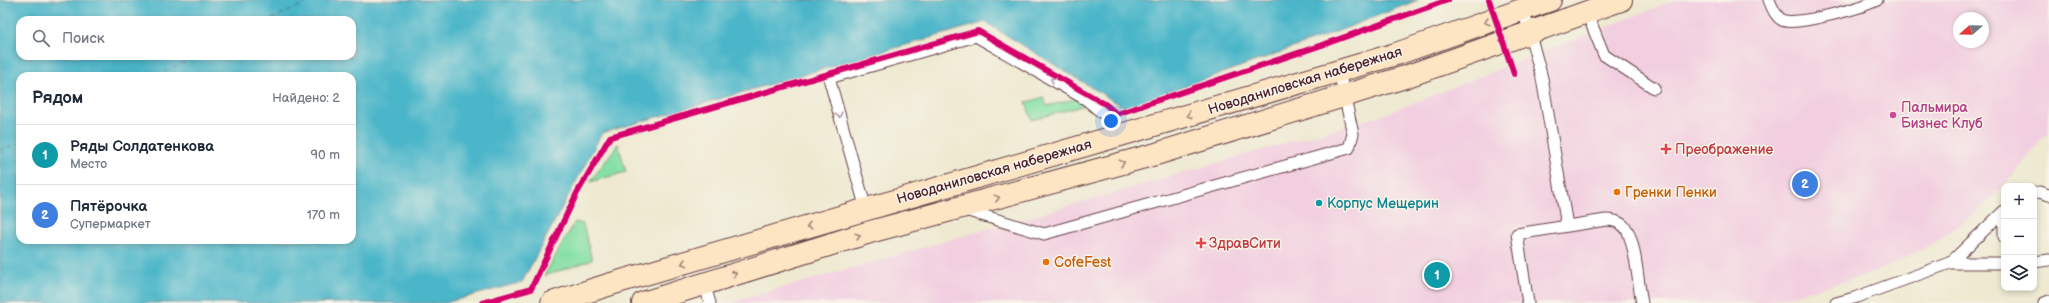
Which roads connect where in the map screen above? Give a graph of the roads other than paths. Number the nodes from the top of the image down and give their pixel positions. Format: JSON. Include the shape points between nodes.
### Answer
{"nodes":[{"id":1,"x":1550,"y":0,"type":"edge"},
{"id":2,"x":1621,"y":0,"type":"edge"},
{"id":3,"x":1770,"y":0,"type":"edge"},
{"id":4,"x":1877,"y":0,"type":"edge"},
{"id":5,"x":1523,"y":9,"type":"junction"},
{"id":6,"x":1587,"y":13,"type":"junction"},
{"id":7,"x":1530,"y":34,"type":"junction"},
{"id":8,"x":1339,"y":71,"type":"junction"},
{"id":9,"x":1654,"y":88,"type":"dead end"},
{"id":10,"x":1344,"y":96,"type":"junction"},
{"id":11,"x":1114,"y":136,"type":"junction"},
{"id":12,"x":2037,"y":192,"type":"edge"},
{"id":13,"x":2049,"y":195,"type":"edge"},
{"id":14,"x":958,"y":208,"type":"junction"},
{"id":15,"x":866,"y":209,"type":"junction"},
{"id":16,"x":2001,"y":214,"type":"edge"},
{"id":17,"x":1567,"y":226,"type":"junction"},
{"id":18,"x":2049,"y":260,"type":"edge"},
{"id":19,"x":1950,"y":263,"type":"junction"},
{"id":20,"x":2001,"y":263,"type":"edge"},
{"id":21,"x":2037,"y":263,"type":"edge"},
{"id":22,"x":707,"y":293,"type":"edge"},
{"id":23,"x":2049,"y":301,"type":"edge"},
{"id":24,"x":552,"y":303,"type":"edge"},
{"id":25,"x":643,"y":303,"type":"edge"},
{"id":26,"x":1528,"y":303,"type":"edge"},
{"id":27,"x":1642,"y":303,"type":"edge"},
{"id":28,"x":1836,"y":303,"type":"edge"},
{"id":29,"x":2044,"y":303,"type":"edge"}],
"edges":[{"from":1,"to":5,"type":"main road","name":"Новоданиловская набережная"},
{"from":2,"to":6,"type":"main road","name":"Новоданиловская набережная"},
{"from":3,"to":4,"type":"lane","via":[[1774,11],[1783,20],[1795,22],[1866,6]]},
{"from":5,"to":7,"type":"lane"},
{"from":5,"to":8,"type":"main road","name":"Новоданиловская набережная","one_way":true,"via":[[1396,54]]},
{"from":6,"to":7,"type":"main road","name":"Новоданиловская набережная"},
{"from":6,"to":9,"type":"lane","via":[[1604,55]]},
{"from":7,"to":10,"type":"main road","name":"Новоданиловская набережная"},
{"from":7,"to":17,"type":"lane","via":[[1542,78]]},
{"from":8,"to":10,"type":"lane"},
{"from":8,"to":11,"type":"main road","name":"Новоданиловская набережная","one_way":true},
{"from":14,"to":10,"type":"main road","name":"Новоданиловская набережная","one_way":true,"via":[[1156,154]]},
{"from":10,"to":14,"type":"lane","via":[[1353,134],[1349,148],[1044,234]]},
{"from":11,"to":15,"type":"main road","name":"Новоданиловская набережная"},
{"from":11,"to":15,"type":"lane","one_way":true,"via":[[1107,117],[1087,100],[976,36],[829,78]]},
{"from":12,"to":13,"type":"lane"},
{"from":22,"to":14,"type":"main road","name":"Новоданиловская набережная","one_way":true,"via":[[870,232]]},
{"from":15,"to":24,"type":"main road","name":"Новоданиловская набережная","one_way":true},
{"from":16,"to":19,"type":"lane"},
{"from":17,"to":26,"type":"lane","via":[[1517,234]]},
{"from":17,"to":27,"type":"lane","via":[[1613,220],[1626,229],[1631,240]]},
{"from":18,"to":21,"type":"lane"},
{"from":19,"to":20,"type":"lane"},
{"from":19,"to":28,"type":"lane"},
{"from":22,"to":25,"type":"main road","name":"Новоданиловская набережная"},
{"from":23,"to":29,"type":"lane"}]}
